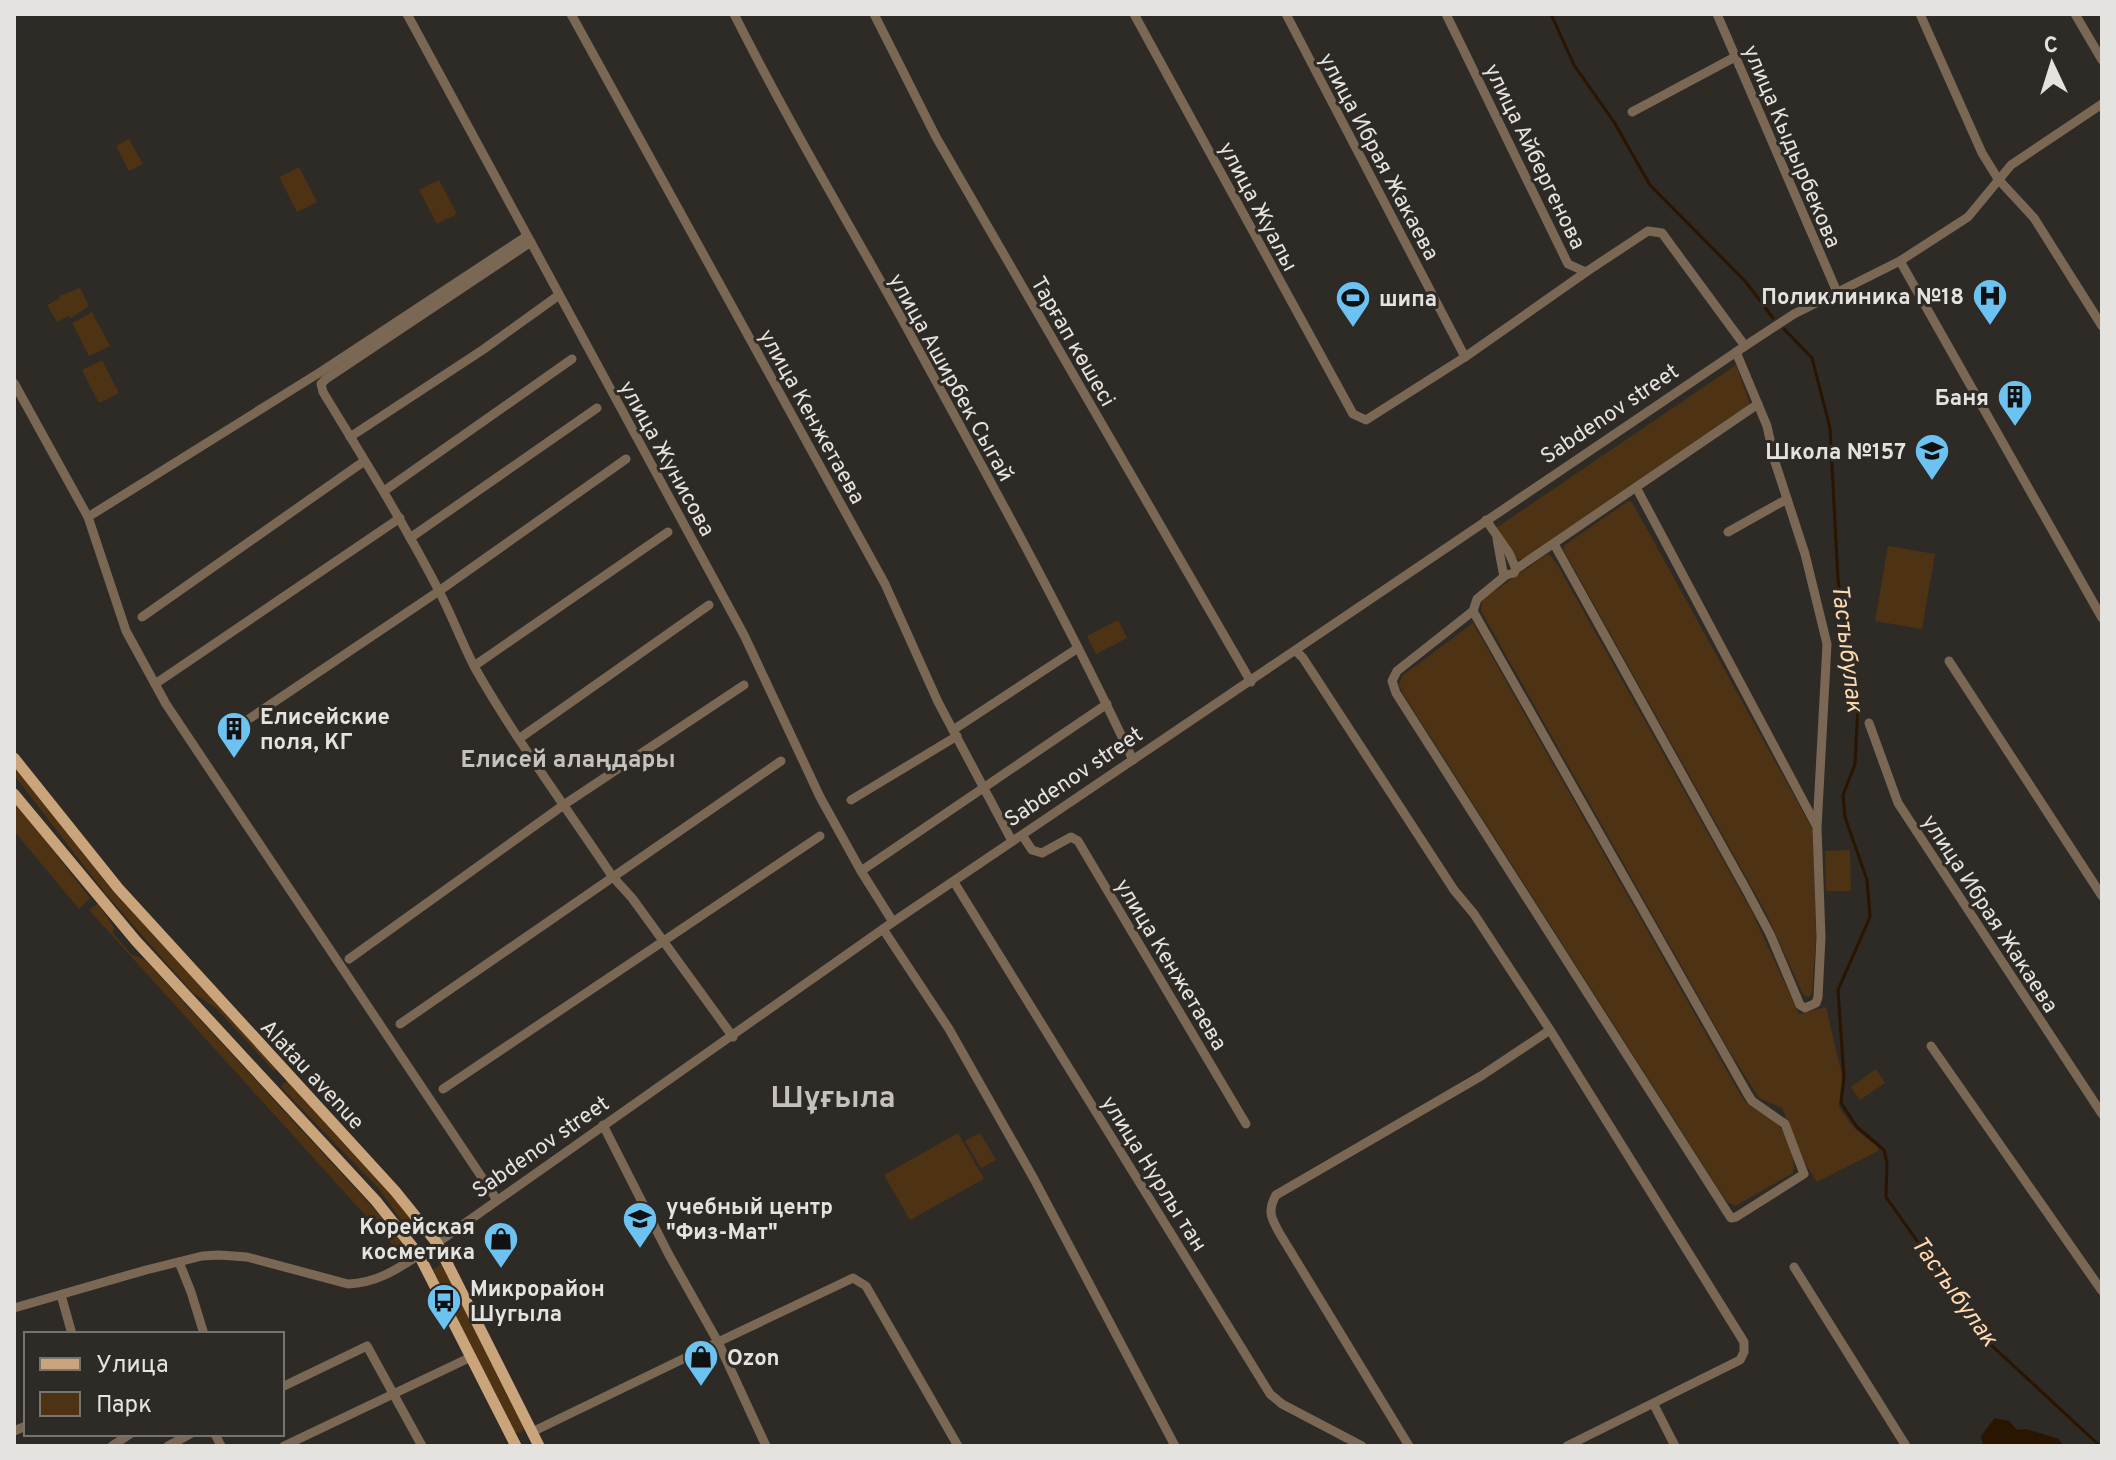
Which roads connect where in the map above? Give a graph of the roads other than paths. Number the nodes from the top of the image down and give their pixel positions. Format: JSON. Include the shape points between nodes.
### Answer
{"nodes":[{"id":1,"x":407,"y":14,"type":"edge"},
{"id":2,"x":571,"y":14,"type":"edge"},
{"id":3,"x":734,"y":14,"type":"edge"},
{"id":4,"x":874,"y":14,"type":"edge"},
{"id":5,"x":1134,"y":14,"type":"edge"},
{"id":6,"x":1286,"y":14,"type":"edge"},
{"id":7,"x":1446,"y":14,"type":"edge"},
{"id":8,"x":1717,"y":14,"type":"edge"},
{"id":9,"x":1920,"y":14,"type":"edge"},
{"id":10,"x":2075,"y":14,"type":"edge"},
{"id":11,"x":1735,"y":57,"type":"junction"},
{"id":12,"x":2102,"y":60,"type":"edge"},
{"id":13,"x":2102,"y":104,"type":"edge"},
{"id":14,"x":1632,"y":112,"type":"dead end"},
{"id":15,"x":1998,"y":179,"type":"junction"},
{"id":16,"x":529,"y":239,"type":"junction"},
{"id":17,"x":1900,"y":261,"type":"junction"},
{"id":18,"x":1586,"y":272,"type":"junction"},
{"id":19,"x":1837,"y":292,"type":"junction"},
{"id":20,"x":559,"y":295,"type":"junction"},
{"id":21,"x":2102,"y":326,"type":"edge"},
{"id":22,"x":1745,"y":346,"type":"junction"},
{"id":23,"x":1736,"y":352,"type":"junction"},
{"id":24,"x":1465,"y":357,"type":"junction"},
{"id":25,"x":572,"y":359,"type":"dead end"},
{"id":26,"x":14,"y":383,"type":"edge"},
{"id":27,"x":1758,"y":404,"type":"junction"},
{"id":28,"x":597,"y":408,"type":"dead end"},
{"id":29,"x":350,"y":437,"type":"junction"},
{"id":30,"x":626,"y":459,"type":"dead end"},
{"id":31,"x":363,"y":462,"type":"junction"},
{"id":32,"x":1637,"y":489,"type":"junction"},
{"id":33,"x":384,"y":491,"type":"junction"},
{"id":34,"x":1787,"y":499,"type":"junction"},
{"id":35,"x":88,"y":517,"type":"junction"},
{"id":36,"x":400,"y":518,"type":"junction"},
{"id":37,"x":1486,"y":520,"type":"junction"},
{"id":38,"x":668,"y":532,"type":"dead end"},
{"id":39,"x":1728,"y":532,"type":"dead end"},
{"id":40,"x":410,"y":538,"type":"junction"},
{"id":41,"x":1497,"y":539,"type":"junction"},
{"id":42,"x":1554,"y":544,"type":"junction"},
{"id":43,"x":1516,"y":569,"type":"junction"},
{"id":44,"x":1506,"y":575,"type":"junction"},
{"id":45,"x":439,"y":591,"type":"junction"},
{"id":46,"x":709,"y":605,"type":"dead end"},
{"id":47,"x":1473,"y":611,"type":"junction"},
{"id":48,"x":142,"y":617,"type":"dead end"},
{"id":49,"x":2102,"y":618,"type":"edge"},
{"id":50,"x":1078,"y":648,"type":"junction"},
{"id":51,"x":1296,"y":651,"type":"junction"},
{"id":52,"x":1949,"y":661,"type":"dead end"},
{"id":53,"x":474,"y":666,"type":"junction"},
{"id":54,"x":1251,"y":682,"type":"junction"},
{"id":55,"x":155,"y":684,"type":"junction"},
{"id":56,"x":744,"y":685,"type":"dead end"},
{"id":57,"x":1107,"y":704,"type":"junction"},
{"id":58,"x":1869,"y":723,"type":"dead end"},
{"id":59,"x":234,"y":729,"type":"dead end"},
{"id":60,"x":955,"y":733,"type":"junction"},
{"id":61,"x":520,"y":738,"type":"junction"},
{"id":62,"x":14,"y":758,"type":"edge"},
{"id":63,"x":1133,"y":760,"type":"junction"},
{"id":64,"x":781,"y":761,"type":"dead end"},
{"id":65,"x":984,"y":788,"type":"junction"},
{"id":66,"x":14,"y":794,"type":"edge"},
{"id":67,"x":851,"y":800,"type":"dead end"},
{"id":68,"x":565,"y":804,"type":"junction"},
{"id":69,"x":1817,"y":828,"type":"junction"},
{"id":70,"x":1022,"y":835,"type":"junction"},
{"id":71,"x":820,"y":836,"type":"dead end"},
{"id":72,"x":1012,"y":841,"type":"junction"},
{"id":73,"x":861,"y":871,"type":"junction"},
{"id":74,"x":612,"y":876,"type":"junction"},
{"id":75,"x":954,"y":882,"type":"junction"},
{"id":76,"x":2102,"y":896,"type":"edge"},
{"id":77,"x":893,"y":922,"type":"junction"},
{"id":78,"x":883,"y":929,"type":"junction"},
{"id":79,"x":663,"y":943,"type":"junction"},
{"id":80,"x":349,"y":959,"type":"dead end"},
{"id":81,"x":400,"y":1024,"type":"dead end"},
{"id":82,"x":1550,"y":1030,"type":"junction"},
{"id":83,"x":733,"y":1037,"type":"junction"},
{"id":84,"x":1931,"y":1046,"type":"dead end"},
{"id":85,"x":286,"y":1074,"type":"junction"},
{"id":86,"x":271,"y":1088,"type":"junction"},
{"id":87,"x":443,"y":1089,"type":"dead end"},
{"id":88,"x":2102,"y":1114,"type":"edge"},
{"id":89,"x":1246,"y":1124,"type":"dead end"},
{"id":90,"x":603,"y":1125,"type":"junction"},
{"id":91,"x":497,"y":1200,"type":"junction"},
{"id":92,"x":437,"y":1243,"type":"junction"},
{"id":93,"x":419,"y":1255,"type":"junction"},
{"id":94,"x":179,"y":1262,"type":"junction"},
{"id":95,"x":1794,"y":1267,"type":"dead end"},
{"id":96,"x":2102,"y":1291,"type":"edge"},
{"id":97,"x":61,"y":1295,"type":"junction"},
{"id":98,"x":14,"y":1308,"type":"edge"},
{"id":99,"x":71,"y":1332,"type":"edge"},
{"id":100,"x":203,"y":1332,"type":"edge"},
{"id":101,"x":718,"y":1342,"type":"junction"},
{"id":102,"x":471,"y":1357,"type":"junction"},
{"id":103,"x":284,"y":1386,"type":"edge"},
{"id":104,"x":394,"y":1393,"type":"junction"},
{"id":105,"x":1654,"y":1405,"type":"junction"},
{"id":106,"x":532,"y":1432,"type":"junction"},
{"id":107,"x":186,"y":1436,"type":"edge"},
{"id":108,"x":515,"y":1444,"type":"edge"},
{"id":109,"x":168,"y":1446,"type":"edge"},
{"id":110,"x":284,"y":1446,"type":"edge"},
{"id":111,"x":422,"y":1446,"type":"edge"},
{"id":112,"x":539,"y":1446,"type":"edge"},
{"id":113,"x":766,"y":1446,"type":"edge"},
{"id":114,"x":958,"y":1446,"type":"edge"},
{"id":115,"x":1175,"y":1446,"type":"edge"},
{"id":116,"x":1362,"y":1446,"type":"edge"},
{"id":117,"x":1409,"y":1446,"type":"edge"},
{"id":118,"x":1567,"y":1446,"type":"edge"},
{"id":119,"x":1675,"y":1446,"type":"edge"},
{"id":120,"x":1906,"y":1446,"type":"edge"}],
"edges":[{"from":1,"to":16,"type":"street","name":"улица Жунисова"},
{"from":2,"to":60,"type":"street","name":"улица Кенжетаева","via":[[885,584]]},
{"from":3,"to":50,"type":"street","name":"улица Аширбек Сыгай"},
{"from":4,"to":54,"type":"street","name":"Тарғап көшесі","via":[[936,137]]},
{"from":5,"to":24,"type":"street","name":"улица Жуалы","via":[[1353,414],[1366,420]]},
{"from":6,"to":24,"type":"street","name":"улица Ибрая Жакаева"},
{"from":7,"to":18,"type":"street","name":"улица Айбергенова","via":[[1562,255]]},
{"from":8,"to":11,"type":"street","name":"улица Кыдырбекова"},
{"from":9,"to":15,"type":"street"},
{"from":10,"to":12,"type":"street"},
{"from":11,"to":14,"type":"street"},
{"from":11,"to":19,"type":"street","name":"улица Кыдырбекова"},
{"from":13,"to":15,"type":"street","name":"Sabdenov street"},
{"from":15,"to":17,"type":"street","name":"Sabdenov street","via":[[1968,217]]},
{"from":15,"to":21,"type":"street","via":[[2034,218]]},
{"from":16,"to":20,"type":"street","name":"улица Жунисова"},
{"from":16,"to":29,"type":"street","via":[[321,384]]},
{"from":16,"to":35,"type":"street"},
{"from":17,"to":19,"type":"street","name":"Sabdenov street"},
{"from":17,"to":49,"type":"street"},
{"from":18,"to":22,"type":"street","name":"улица Айбергенова","via":[[1648,231],[1662,233]]},
{"from":18,"to":24,"type":"street"},
{"from":19,"to":22,"type":"street","name":"Sabdenov street"},
{"from":20,"to":29,"type":"street"},
{"from":20,"to":73,"type":"street","name":"улица Жунисова","via":[[744,635],[800,759]]},
{"from":22,"to":23,"type":"street","name":"Sabdenov street"},
{"from":23,"to":27,"type":"street"},
{"from":23,"to":37,"type":"street","name":"Sabdenov street"},
{"from":25,"to":33,"type":"street"},
{"from":26,"to":35,"type":"street"},
{"from":27,"to":32,"type":"street"},
{"from":27,"to":34,"type":"street"},
{"from":28,"to":40,"type":"street"},
{"from":29,"to":31,"type":"street"},
{"from":30,"to":45,"type":"street"},
{"from":31,"to":33,"type":"street"},
{"from":31,"to":48,"type":"street"},
{"from":32,"to":42,"type":"street"},
{"from":32,"to":69,"type":"street"},
{"from":33,"to":36,"type":"street"},
{"from":34,"to":39,"type":"street"},
{"from":34,"to":69,"type":"street","via":[[1827,644]]},
{"from":35,"to":55,"type":"street","via":[[126,631]]},
{"from":36,"to":40,"type":"street"},
{"from":36,"to":55,"type":"street"},
{"from":37,"to":41,"type":"street"},
{"from":37,"to":51,"type":"street","name":"Sabdenov street"},
{"from":38,"to":53,"type":"street"},
{"from":40,"to":45,"type":"street"},
{"from":41,"to":43,"type":"street"},
{"from":41,"to":44,"type":"street"},
{"from":42,"to":43,"type":"street"},
{"from":42,"to":69,"type":"street","via":[[1747,891],[1805,1008],[1818,997]]},
{"from":43,"to":44,"type":"street"},
{"from":44,"to":47,"type":"street","via":[[1477,599]]},
{"from":45,"to":53,"type":"street"},
{"from":45,"to":59,"type":"street"},
{"from":46,"to":61,"type":"street"},
{"from":47,"to":47,"type":"street","via":[[1747,1093],[1785,1124],[1804,1174],[1736,1217],[1729,1215],[1396,693],[1392,681],[1397,671]]},
{"from":50,"to":57,"type":"street","name":"улица Аширбек Сыгай"},
{"from":50,"to":60,"type":"street"},
{"from":51,"to":54,"type":"street","name":"Sabdenov street"},
{"from":51,"to":82,"type":"street"},
{"from":52,"to":76,"type":"street"},
{"from":53,"to":61,"type":"street"},
{"from":54,"to":63,"type":"street","name":"Sabdenov street"},
{"from":55,"to":91,"type":"street"},
{"from":56,"to":68,"type":"street"},
{"from":57,"to":63,"type":"street","name":"улица Аширбек Сыгай"},
{"from":57,"to":65,"type":"street"},
{"from":58,"to":88,"type":"street","name":"улица Ибрая Жакаева","via":[[1898,803]]},
{"from":60,"to":65,"type":"street","name":"улица Кенжетаева"},
{"from":60,"to":67,"type":"street"},
{"from":61,"to":68,"type":"street"},
{"from":62,"to":85,"type":"main road","name":"Alatau avenue","via":[[118,888]]},
{"from":63,"to":70,"type":"street","name":"Sabdenov street"},
{"from":64,"to":74,"type":"street"},
{"from":65,"to":72,"type":"street","name":"улица Кенжетаева"},
{"from":65,"to":73,"type":"street"},
{"from":66,"to":86,"type":"main road","name":"Alatau avenue","via":[[136,941]]},
{"from":68,"to":74,"type":"street"},
{"from":68,"to":80,"type":"street"},
{"from":70,"to":72,"type":"street","name":"Sabdenov street"},
{"from":70,"to":89,"type":"street","name":"улица Кенжетаева","via":[[1032,850],[1042,853],[1071,837],[1078,841]]},
{"from":71,"to":79,"type":"street"},
{"from":72,"to":75,"type":"street","name":"Sabdenov street"},
{"from":73,"to":77,"type":"street","name":"улица Жунисова"},
{"from":74,"to":79,"type":"street"},
{"from":74,"to":81,"type":"street"},
{"from":75,"to":77,"type":"street","name":"Sabdenov street"},
{"from":75,"to":116,"type":"street","name":"улица Нурлы тан","via":[[1270,1394]]},
{"from":77,"to":78,"type":"street","name":"Sabdenov street"},
{"from":78,"to":83,"type":"street","name":"Sabdenov street"},
{"from":78,"to":115,"type":"street","via":[[949,1029],[1034,1179]]},
{"from":79,"to":83,"type":"street"},
{"from":79,"to":87,"type":"street"},
{"from":82,"to":105,"type":"street","via":[[1744,1342],[1740,1360]]},
{"from":82,"to":117,"type":"street","via":[[1276,1195],[1269,1207],[1280,1234]]},
{"from":83,"to":90,"type":"street","name":"Sabdenov street"},
{"from":84,"to":96,"type":"street"},
{"from":85,"to":86,"type":"main road"},
{"from":85,"to":92,"type":"main road","name":"Alatau avenue"},
{"from":86,"to":93,"type":"main road","name":"Alatau avenue"},
{"from":90,"to":91,"type":"street","name":"Sabdenov street"},
{"from":90,"to":101,"type":"street"},
{"from":91,"to":92,"type":"street","name":"Sabdenov street"},
{"from":92,"to":93,"type":"main road","name":"Sabdenov street"},
{"from":92,"to":106,"type":"main road","name":"Alatau avenue"},
{"from":93,"to":94,"type":"street","name":"Sabdenov street","via":[[381,1278],[356,1284],[247,1257],[219,1255]]},
{"from":93,"to":102,"type":"main road","name":"Alatau avenue"},
{"from":94,"to":97,"type":"street","name":"Sabdenov street"},
{"from":94,"to":100,"type":"street"},
{"from":95,"to":120,"type":"street"},
{"from":97,"to":98,"type":"street","name":"Sabdenov street"},
{"from":97,"to":99,"type":"street"},
{"from":101,"to":106,"type":"street"},
{"from":101,"to":113,"type":"street"},
{"from":101,"to":114,"type":"street","via":[[856,1279],[866,1286]]},
{"from":102,"to":104,"type":"street"},
{"from":102,"to":108,"type":"main road","name":"Alatau avenue"},
{"from":103,"to":104,"type":"street","via":[[367,1346]]},
{"from":104,"to":110,"type":"street"},
{"from":104,"to":111,"type":"street"},
{"from":105,"to":118,"type":"street"},
{"from":105,"to":119,"type":"street"},
{"from":106,"to":108,"type":"main road"},
{"from":106,"to":112,"type":"main road","name":"Alatau avenue"},
{"from":107,"to":109,"type":"street"}]}
